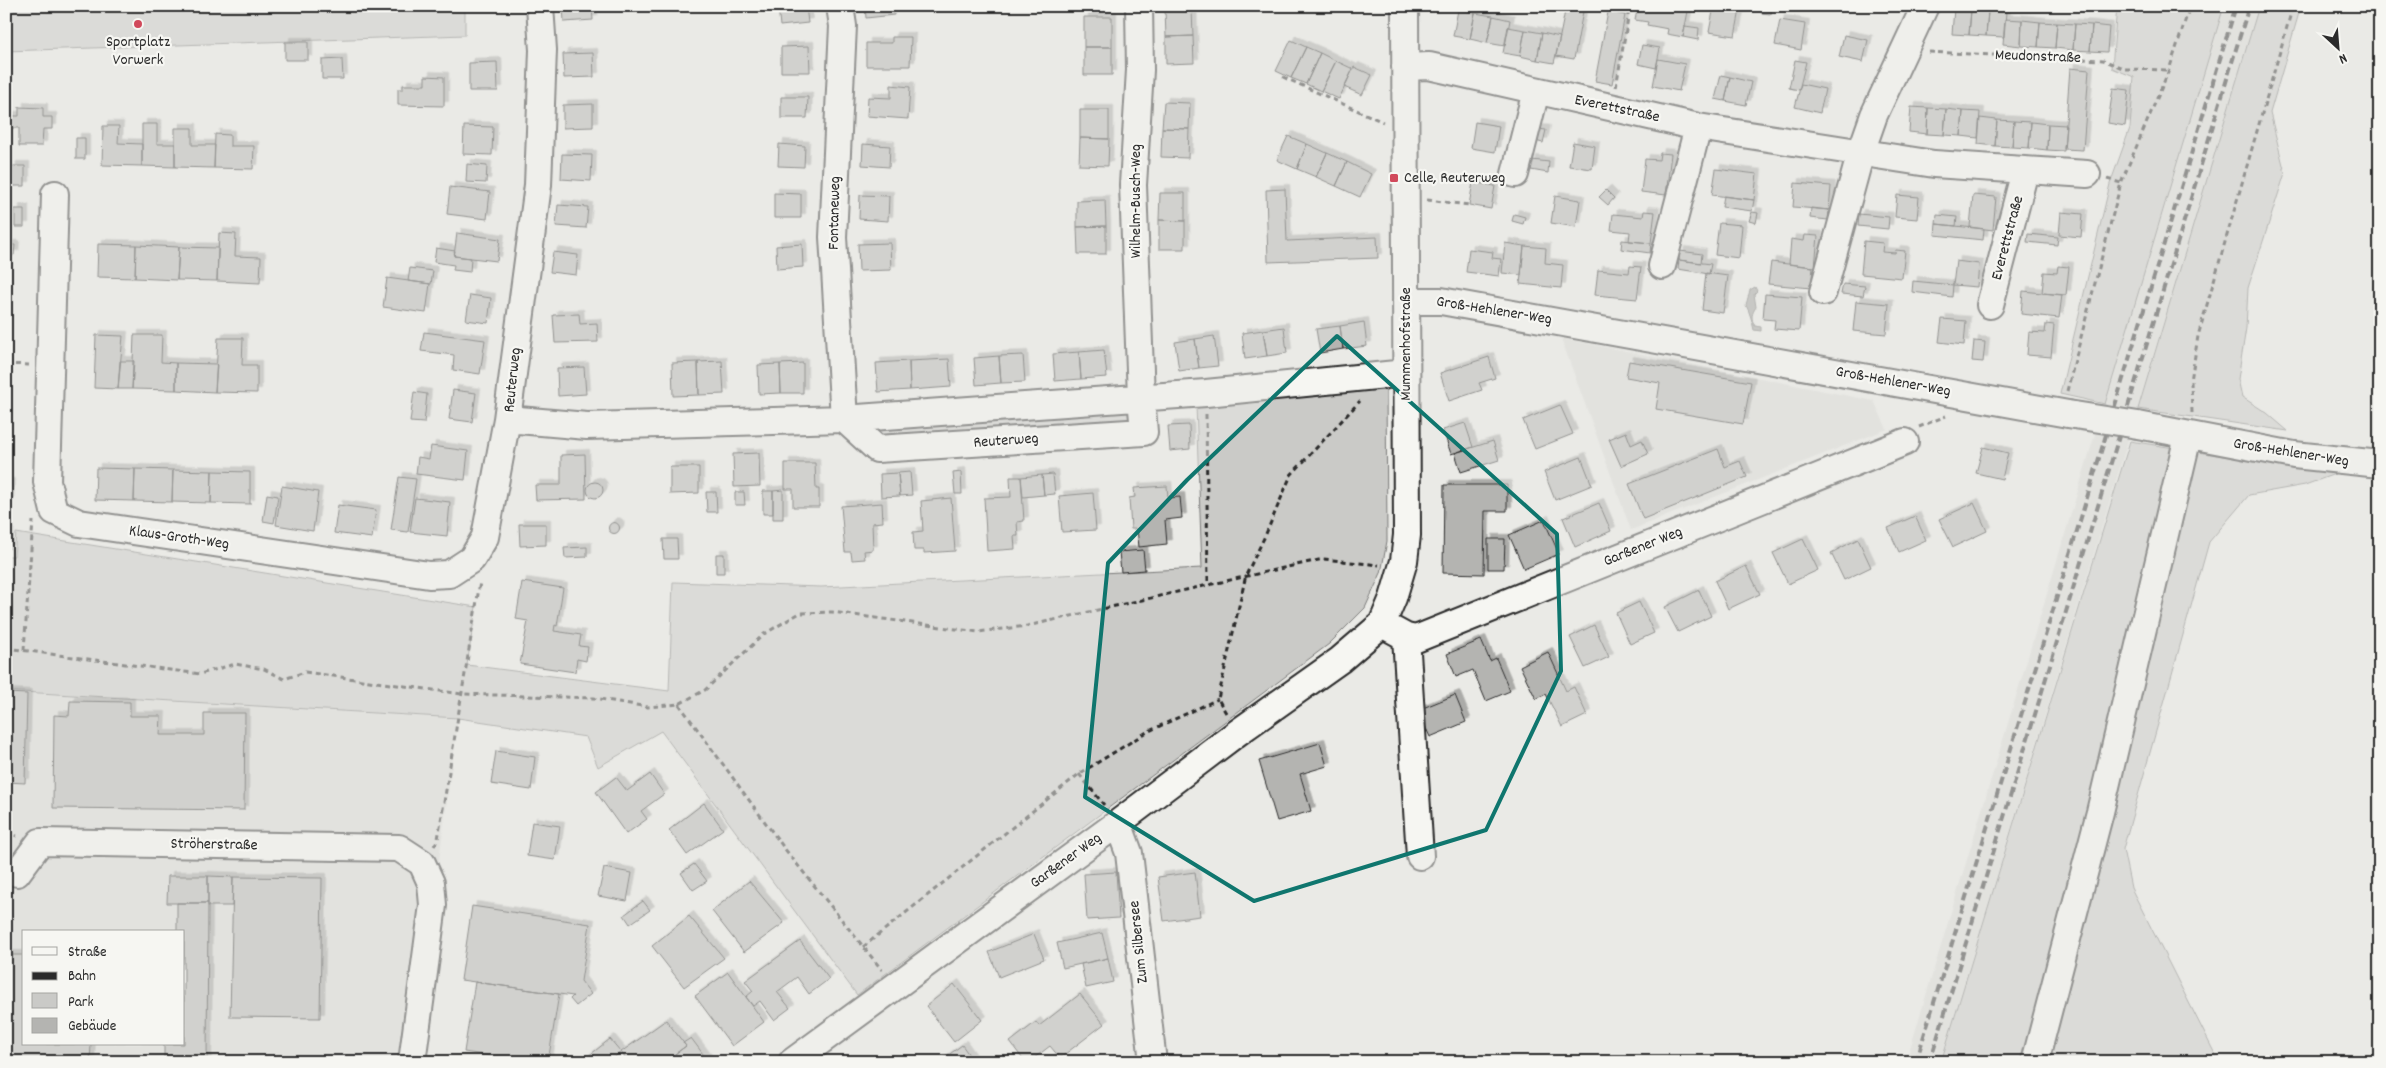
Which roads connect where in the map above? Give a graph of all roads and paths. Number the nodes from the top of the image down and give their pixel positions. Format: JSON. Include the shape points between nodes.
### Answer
{"nodes":[{"id":1,"x":540,"y":6,"type":"edge"},
{"id":2,"x":840,"y":6,"type":"edge"},
{"id":3,"x":1140,"y":6,"type":"edge"},
{"id":4,"x":1405,"y":6,"type":"edge"},
{"id":5,"x":1628,"y":6,"type":"edge"},
{"id":6,"x":2190,"y":6,"type":"edge"},
{"id":7,"x":2293,"y":6,"type":"edge"},
{"id":8,"x":1917,"y":8,"type":"edge"},
{"id":9,"x":1906,"y":51,"type":"junction"},
{"id":10,"x":1405,"y":67,"type":"junction"},
{"id":11,"x":2169,"y":70,"type":"junction"},
{"id":12,"x":1283,"y":77,"type":"dead end"},
{"id":13,"x":1536,"y":91,"type":"junction"},
{"id":14,"x":1612,"y":108,"type":"junction"},
{"id":15,"x":1698,"y":127,"type":"junction"},
{"id":16,"x":1405,"y":131,"type":"junction"},
{"id":17,"x":1860,"y":152,"type":"junction"},
{"id":18,"x":2025,"y":171,"type":"junction"},
{"id":19,"x":1515,"y":174,"type":"dead end"},
{"id":20,"x":2087,"y":174,"type":"dead end"},
{"id":21,"x":56,"y":194,"type":"dead end"},
{"id":22,"x":1405,"y":200,"type":"junction"},
{"id":23,"x":1469,"y":205,"type":"dead end"},
{"id":24,"x":1662,"y":266,"type":"dead end"},
{"id":25,"x":1823,"y":292,"type":"dead end"},
{"id":26,"x":1406,"y":301,"type":"junction"},
{"id":27,"x":1990,"y":305,"type":"dead end"},
{"id":28,"x":1396,"y":373,"type":"junction"},
{"id":29,"x":2070,"y":380,"type":"dead end"},
{"id":30,"x":1206,"y":393,"type":"junction"},
{"id":31,"x":1141,"y":397,"type":"junction"},
{"id":32,"x":507,"y":419,"type":"junction"},
{"id":33,"x":844,"y":419,"type":"junction"},
{"id":34,"x":2188,"y":436,"type":"junction"},
{"id":35,"x":1906,"y":442,"type":"dead end"},
{"id":36,"x":2380,"y":464,"type":"edge"},
{"id":37,"x":34,"y":516,"type":"dead end"},
{"id":38,"x":472,"y":559,"type":"junction"},
{"id":39,"x":1404,"y":561,"type":"junction"},
{"id":40,"x":1246,"y":575,"type":"junction"},
{"id":41,"x":1208,"y":584,"type":"junction"},
{"id":42,"x":1382,"y":624,"type":"junction"},
{"id":43,"x":1406,"y":637,"type":"junction"},
{"id":44,"x":6,"y":648,"type":"edge"},
{"id":45,"x":24,"y":650,"type":"junction"},
{"id":46,"x":1340,"y":660,"type":"joint"},
{"id":47,"x":462,"y":694,"type":"junction"},
{"id":48,"x":1218,"y":699,"type":"junction"},
{"id":49,"x":678,"y":704,"type":"junction"},
{"id":50,"x":1237,"y":733,"type":"junction"},
{"id":51,"x":1079,"y":774,"type":"junction"},
{"id":52,"x":1118,"y":823,"type":"junction"},
{"id":53,"x":1420,"y":856,"type":"dead end"},
{"id":54,"x":422,"y":863,"type":"junction"},
{"id":55,"x":17,"y":873,"type":"dead end"},
{"id":56,"x":863,"y":947,"type":"junction"},
{"id":57,"x":895,"y":986,"type":"junction"},
{"id":58,"x":412,"y":1062,"type":"edge"},
{"id":59,"x":792,"y":1062,"type":"edge"},
{"id":60,"x":1153,"y":1062,"type":"edge"},
{"id":61,"x":2035,"y":1062,"type":"edge"}],
"edges":[{"from":1,"to":32,"type":"street","name":"Reuterweg","via":[[538,185]]},
{"from":2,"to":33,"type":"street","name":"Fontaneweg","via":[[843,26],[833,237]]},
{"from":3,"to":31,"type":"street","name":"Wilhelm-Busch-Weg","via":[[1140,70],[1133,185]]},
{"from":4,"to":10,"type":"street","name":"Mummenhofstraße"},
{"from":5,"to":14,"type":"path"},
{"from":6,"to":11,"type":"path"},
{"from":7,"to":34,"type":"path","via":[[2198,336],[2192,382],[2192,422]]},
{"from":8,"to":9,"type":"street"},
{"from":9,"to":11,"type":"path","name":"Meudonstraße","via":[[2103,60],[2126,69]]},
{"from":9,"to":17,"type":"street","via":[[1874,115]]},
{"from":10,"to":13,"type":"street","name":"Everettstraße","via":[[1429,66]]},
{"from":10,"to":16,"type":"street","name":"Mummenhofstraße"},
{"from":11,"to":29,"type":"path","via":[[2121,183]]},
{"from":12,"to":16,"type":"path"},
{"from":13,"to":14,"type":"street","name":"Everettstraße"},
{"from":13,"to":19,"type":"street"},
{"from":14,"to":15,"type":"street","name":"Everettstraße"},
{"from":15,"to":17,"type":"street","name":"Everettstraße"},
{"from":15,"to":24,"type":"street"},
{"from":16,"to":22,"type":"street","name":"Mummenhofstraße"},
{"from":17,"to":18,"type":"street","name":"Everettstraße","via":[[1934,164]]},
{"from":17,"to":25,"type":"street"},
{"from":18,"to":20,"type":"street","name":"Everettstraße"},
{"from":18,"to":27,"type":"street","name":"Everettstraße"},
{"from":21,"to":38,"type":"street","name":"Klaus-Groth-Weg","via":[[47,482],[54,511],[79,523],[429,575],[450,574]]},
{"from":22,"to":23,"type":"path"},
{"from":22,"to":26,"type":"street","name":"Mummenhofstraße"},
{"from":26,"to":28,"type":"street","name":"Mummenhofstraße"},
{"from":26,"to":34,"type":"street","name":"Groß-Hehlener-Weg","bridge":true,"via":[[1441,301]]},
{"from":28,"to":30,"type":"street","name":"Reuterweg"},
{"from":28,"to":39,"type":"street","name":"Mummenhofstraße","via":[[1407,535]]},
{"from":28,"to":40,"type":"path","via":[[1291,475]]},
{"from":30,"to":31,"type":"street","name":"Reuterweg"},
{"from":30,"to":41,"type":"path"},
{"from":31,"to":33,"type":"street","name":"Reuterweg"},
{"from":31,"to":33,"type":"street","name":"Reuterweg","via":[[1144,432],[877,449]]},
{"from":32,"to":33,"type":"street","name":"Reuterweg","via":[[587,426]]},
{"from":32,"to":38,"type":"street","name":"Klaus-Groth-Weg","via":[[485,536]]},
{"from":34,"to":36,"type":"street","name":"Groß-Hehlener-Weg","via":[[2294,455]]},
{"from":34,"to":61,"type":"street","via":[[2100,812]]},
{"from":35,"to":43,"type":"street","name":"Garßener Weg","via":[[1416,639]]},
{"from":37,"to":45,"type":"path"},
{"from":38,"to":47,"type":"path","via":[[481,577]]},
{"from":39,"to":40,"type":"path","via":[[1378,565],[1323,559]]},
{"from":39,"to":42,"type":"street","name":"Mummenhofstraße"},
{"from":40,"to":41,"type":"path"},
{"from":40,"to":48,"type":"path"},
{"from":41,"to":49,"type":"path","via":[[1027,626],[978,632],[832,612],[800,612],[764,634],[705,690]]},
{"from":42,"to":43,"type":"street"},
{"from":42,"to":46,"type":"street","name":"Mummenhofstraße"},
{"from":43,"to":53,"type":"street"},
{"from":44,"to":45,"type":"path"},
{"from":45,"to":47,"type":"path","via":[[200,674],[235,664],[264,669],[284,680],[305,672]]},
{"from":46,"to":50,"type":"street","name":"Garßener Weg"},
{"from":47,"to":49,"type":"path","via":[[594,698],[648,707]]},
{"from":47,"to":54,"type":"path","via":[[438,839]]},
{"from":48,"to":50,"type":"path"},
{"from":48,"to":51,"type":"path","via":[[1146,732]]},
{"from":49,"to":56,"type":"path","via":[[784,848]]},
{"from":50,"to":52,"type":"street","name":"Garßener Weg"},
{"from":51,"to":52,"type":"path"},
{"from":51,"to":56,"type":"path"},
{"from":52,"to":57,"type":"street","name":"Garßener Weg"},
{"from":52,"to":60,"type":"street","name":"Zum Silbersee","via":[[1129,853]]},
{"from":54,"to":55,"type":"street","name":"Ströherstraße","via":[[399,848],[40,842]]},
{"from":54,"to":58,"type":"street","via":[[431,883],[433,905]]},
{"from":56,"to":57,"type":"path"},
{"from":57,"to":59,"type":"street","name":"Garßener Weg"}]}
